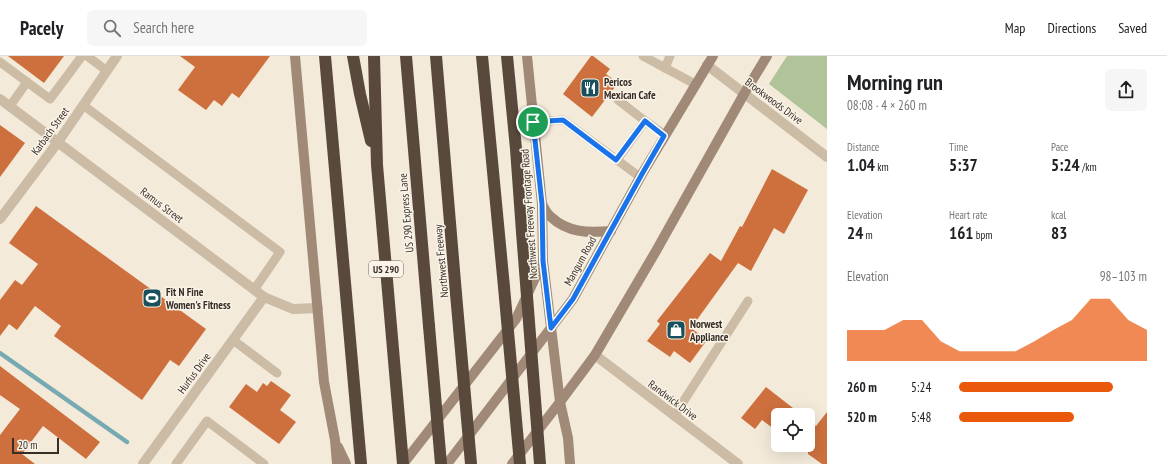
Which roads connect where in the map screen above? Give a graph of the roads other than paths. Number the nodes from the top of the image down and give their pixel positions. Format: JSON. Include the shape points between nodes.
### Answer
{"nodes":[{"id":1,"x":82,"y":56,"type":"edge"},
{"id":2,"x":87,"y":56,"type":"edge"},
{"id":3,"x":117,"y":56,"type":"edge"},
{"id":4,"x":295,"y":56,"type":"edge"},
{"id":5,"x":325,"y":56,"type":"edge"},
{"id":6,"x":353,"y":56,"type":"edge"},
{"id":7,"x":374,"y":56,"type":"edge"},
{"id":8,"x":406,"y":56,"type":"edge"},
{"id":9,"x":436,"y":56,"type":"edge"},
{"id":10,"x":482,"y":56,"type":"edge"},
{"id":11,"x":507,"y":56,"type":"edge"},
{"id":12,"x":527,"y":56,"type":"edge"},
{"id":13,"x":643,"y":56,"type":"edge"},
{"id":14,"x":670,"y":56,"type":"edge"},
{"id":15,"x":713,"y":56,"type":"edge"},
{"id":16,"x":767,"y":56,"type":"edge"},
{"id":17,"x":0,"y":62,"type":"edge"},
{"id":18,"x":707,"y":66,"type":"junction"},
{"id":19,"x":665,"y":68,"type":"junction"},
{"id":20,"x":107,"y":71,"type":"junction"},
{"id":21,"x":28,"y":82,"type":"junction"},
{"id":22,"x":695,"y":84,"type":"junction"},
{"id":23,"x":744,"y":94,"type":"junction"},
{"id":24,"x":0,"y":99,"type":"edge"},
{"id":25,"x":618,"y":100,"type":"dead end"},
{"id":26,"x":83,"y":105,"type":"junction"},
{"id":27,"x":10,"y":106,"type":"junction"},
{"id":28,"x":645,"y":121,"type":"junction"},
{"id":29,"x":533,"y":122,"type":"junction"},
{"id":30,"x":664,"y":136,"type":"junction"},
{"id":31,"x":58,"y":142,"type":"junction"},
{"id":32,"x":827,"y":157,"type":"edge"},
{"id":33,"x":616,"y":160,"type":"junction"},
{"id":34,"x":377,"y":165,"type":"junction"},
{"id":35,"x":640,"y":177,"type":"junction"},
{"id":36,"x":542,"y":204,"type":"junction"},
{"id":37,"x":0,"y":219,"type":"edge"},
{"id":38,"x":610,"y":231,"type":"junction"},
{"id":39,"x":543,"y":261,"type":"junction"},
{"id":40,"x":254,"y":290,"type":"junction"},
{"id":41,"x":264,"y":297,"type":"junction"},
{"id":42,"x":748,"y":301,"type":"dead end"},
{"id":43,"x":318,"y":308,"type":"junction"},
{"id":44,"x":551,"y":328,"type":"junction"},
{"id":45,"x":233,"y":340,"type":"junction"},
{"id":46,"x":595,"y":355,"type":"junction"},
{"id":47,"x":277,"y":373,"type":"dead end"},
{"id":48,"x":560,"y":402,"type":"junction"},
{"id":49,"x":674,"y":416,"type":"junction"},
{"id":50,"x":335,"y":440,"type":"junction"},
{"id":51,"x":181,"y":462,"type":"edge"},
{"id":52,"x":142,"y":464,"type":"edge"},
{"id":53,"x":264,"y":464,"type":"edge"},
{"id":54,"x":337,"y":464,"type":"edge"},
{"id":55,"x":346,"y":464,"type":"edge"},
{"id":56,"x":361,"y":464,"type":"edge"},
{"id":57,"x":403,"y":464,"type":"edge"},
{"id":58,"x":441,"y":464,"type":"edge"},
{"id":59,"x":447,"y":464,"type":"edge"},
{"id":60,"x":471,"y":464,"type":"edge"},
{"id":61,"x":512,"y":464,"type":"edge"},
{"id":62,"x":520,"y":464,"type":"edge"},
{"id":63,"x":540,"y":464,"type":"edge"},
{"id":64,"x":570,"y":464,"type":"edge"},
{"id":65,"x":738,"y":464,"type":"edge"}],
"edges":[{"from":1,"to":21,"type":"lane","via":[[50,99]]},
{"from":2,"to":20,"type":"lane"},
{"from":3,"to":20,"type":"street","name":"Karbach Street"},
{"from":4,"to":43,"type":"main road"},
{"from":5,"to":56,"type":"highway"},
{"from":6,"to":34,"type":"highway"},
{"from":7,"to":34,"type":"highway","number":"US 290"},
{"from":8,"to":58,"type":"highway","name":"US 290 Express Lane","bridge":true},
{"from":9,"to":60,"type":"highway","name":"Northwest Freeway","bridge":true},
{"from":10,"to":62,"type":"highway","bridge":true},
{"from":11,"to":63,"type":"highway","bridge":true},
{"from":12,"to":29,"type":"main road","name":"Northwest Freeway Frontage Road"},
{"from":13,"to":19,"type":"lane"},
{"from":14,"to":19,"type":"lane"},
{"from":15,"to":18,"type":"main road","name":"Mangum Road"},
{"from":16,"to":23,"type":"main road"},
{"from":17,"to":21,"type":"lane"},
{"from":18,"to":22,"type":"main road","name":"Mangum Road"},
{"from":18,"to":23,"type":"street","name":"Brookwoods Drive"},
{"from":19,"to":22,"type":"lane"},
{"from":20,"to":26,"type":"street","name":"Karbach Street"},
{"from":21,"to":27,"type":"lane"},
{"from":22,"to":30,"type":"main road","name":"Mangum Road"},
{"from":23,"to":32,"type":"street","name":"Brookwoods Drive"},
{"from":23,"to":46,"type":"main road"},
{"from":24,"to":27,"type":"street","name":"Ramus Street"},
{"from":25,"to":28,"type":"lane"},
{"from":26,"to":31,"type":"street","name":"Karbach Street"},
{"from":26,"to":40,"type":"lane","via":[[280,252]]},
{"from":27,"to":31,"type":"street","name":"Ramus Street"},
{"from":28,"to":30,"type":"lane"},
{"from":28,"to":33,"type":"lane"},
{"from":29,"to":33,"type":"lane","via":[[563,120]]},
{"from":29,"to":36,"type":"main road","name":"Northwest Freeway Frontage Road"},
{"from":30,"to":35,"type":"main road","name":"Mangum Road"},
{"from":31,"to":37,"type":"street","name":"Karbach Street"},
{"from":31,"to":40,"type":"street","name":"Ramus Street"},
{"from":33,"to":35,"type":"lane"},
{"from":34,"to":57,"type":"highway","number":"US 290"},
{"from":35,"to":38,"type":"main road","name":"Mangum Road"},
{"from":36,"to":38,"type":"main road","via":[[550,217],[569,229],[591,233]]},
{"from":36,"to":39,"type":"main road","name":"Northwest Freeway Frontage Road"},
{"from":38,"to":44,"type":"main road","name":"Mangum Road","via":[[573,299]]},
{"from":39,"to":44,"type":"main road","name":"Northwest Freeway Frontage Road"},
{"from":39,"to":57,"type":"main road","via":[[516,319]]},
{"from":40,"to":41,"type":"street","name":"Ramus Street"},
{"from":41,"to":43,"type":"street","name":"Ramus Street","via":[[294,309]]},
{"from":41,"to":45,"type":"street","name":"Hurfus Drive"},
{"from":42,"to":49,"type":"lane"},
{"from":43,"to":50,"type":"main road","via":[[324,382]]},
{"from":44,"to":48,"type":"main road","name":"Northwest Freeway Frontage Road"},
{"from":44,"to":59,"type":"main road","name":"Mangum Road"},
{"from":45,"to":47,"type":"lane"},
{"from":45,"to":52,"type":"street","name":"Hurfus Drive"},
{"from":46,"to":48,"type":"main road"},
{"from":46,"to":49,"type":"street","name":"Randwick Drive"},
{"from":48,"to":61,"type":"main road"},
{"from":48,"to":64,"type":"main road","name":"Northwest Freeway Frontage Road","via":[[568,438]]},
{"from":49,"to":65,"type":"street","name":"Randwick Drive"},
{"from":50,"to":54,"type":"main road"},
{"from":50,"to":55,"type":"main road"},
{"from":51,"to":53,"type":"lane","via":[[207,421]]}]}
